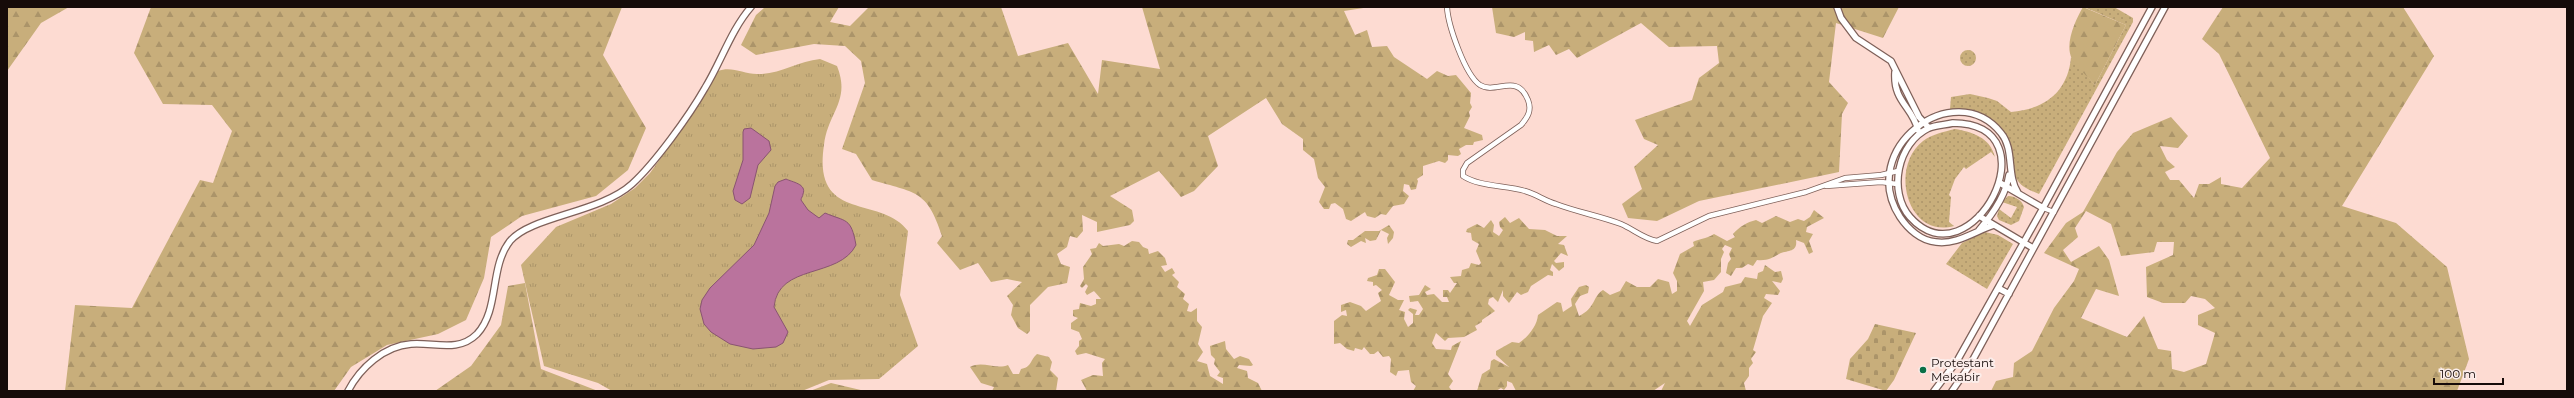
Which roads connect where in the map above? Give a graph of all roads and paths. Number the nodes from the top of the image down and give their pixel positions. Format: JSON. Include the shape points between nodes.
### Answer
{"nodes":[{"id":1,"x":751,"y":7,"type":"edge"},
{"id":2,"x":1448,"y":7,"type":"edge"},
{"id":3,"x":1837,"y":7,"type":"edge"},
{"id":4,"x":2152,"y":7,"type":"edge"},
{"id":5,"x":2165,"y":7,"type":"edge"},
{"id":6,"x":1896,"y":72,"type":"junction"},
{"id":7,"x":1923,"y":122,"type":"junction"},
{"id":8,"x":1917,"y":126,"type":"junction"},
{"id":9,"x":1929,"y":128,"type":"junction"},
{"id":10,"x":1919,"y":135,"type":"junction"},
{"id":11,"x":2010,"y":170,"type":"junction"},
{"id":12,"x":1898,"y":171,"type":"junction"},
{"id":13,"x":1888,"y":174,"type":"junction"},
{"id":14,"x":2000,"y":183,"type":"junction"},
{"id":15,"x":1888,"y":184,"type":"junction"},
{"id":16,"x":1897,"y":184,"type":"junction"},
{"id":17,"x":1825,"y":186,"type":"junction"},
{"id":18,"x":2007,"y":187,"type":"junction"},
{"id":19,"x":2018,"y":193,"type":"junction"},
{"id":20,"x":2044,"y":208,"type":"junction"},
{"id":21,"x":2054,"y":212,"type":"junction"},
{"id":22,"x":1979,"y":216,"type":"junction"},
{"id":23,"x":1987,"y":221,"type":"junction"},
{"id":24,"x":1994,"y":225,"type":"junction"},
{"id":25,"x":1977,"y":231,"type":"junction"},
{"id":26,"x":2023,"y":243,"type":"junction"},
{"id":27,"x":2033,"y":248,"type":"junction"},
{"id":28,"x":1998,"y":288,"type":"junction"},
{"id":29,"x":2009,"y":294,"type":"junction"},
{"id":30,"x":348,"y":391,"type":"edge"},
{"id":31,"x":1934,"y":391,"type":"edge"},
{"id":32,"x":1952,"y":391,"type":"edge"}],
"edges":[{"from":1,"to":30,"type":"main road","via":[[690,112],[632,184],[597,205],[525,230],[510,241],[499,264],[488,316],[470,340],[456,345],[412,344],[388,350],[370,364]]},
{"from":2,"to":17,"type":"street","via":[[1457,46],[1474,81],[1486,88],[1513,85],[1521,89],[1530,103],[1527,118],[1521,125],[1467,163],[1463,176],[1471,181],[1502,185],[1535,194],[1555,204],[1610,220],[1657,241],[1709,216]]},
{"from":3,"to":6,"type":"main road","via":[[1847,28],[1856,38],[1887,58]]},
{"from":4,"to":20,"type":"main road"},
{"from":5,"to":21,"type":"main road"},
{"from":6,"to":7,"type":"main road"},
{"from":6,"to":8,"type":"main road","via":[[1897,95]]},
{"from":7,"to":8,"type":"main road"},
{"from":7,"to":9,"type":"main road"},
{"from":7,"to":11,"type":"main road","via":[[1952,113],[1970,114],[1986,120],[2001,133],[2008,145]]},
{"from":8,"to":10,"type":"main road"},
{"from":8,"to":13,"type":"main road","via":[[1905,138],[1895,154]]},
{"from":9,"to":10,"type":"main road"},
{"from":9,"to":14,"type":"main road","via":[[1964,123],[1979,127],[1989,135],[2002,158]]},
{"from":10,"to":12,"type":"main road","via":[[1910,146]]},
{"from":11,"to":18,"type":"main road"},
{"from":11,"to":19,"type":"main road","via":[[2012,184]]},
{"from":12,"to":13,"type":"street"},
{"from":12,"to":16,"type":"main road"},
{"from":13,"to":15,"type":"main road"},
{"from":13,"to":17,"type":"street","via":[[1844,178]]},
{"from":14,"to":18,"type":"main road"},
{"from":14,"to":22,"type":"main road"},
{"from":15,"to":16,"type":"street"},
{"from":15,"to":17,"type":"street","via":[[1880,182]]},
{"from":15,"to":25,"type":"main road","via":[[1896,211],[1906,226],[1921,238],[1951,242]]},
{"from":16,"to":22,"type":"main road","via":[[1907,214],[1926,230],[1945,234],[1961,231]]},
{"from":18,"to":19,"type":"main road"},
{"from":18,"to":23,"type":"main road"},
{"from":19,"to":20,"type":"main road"},
{"from":20,"to":21,"type":"street"},
{"from":20,"to":26,"type":"main road"},
{"from":21,"to":27,"type":"main road"},
{"from":22,"to":23,"type":"main road"},
{"from":23,"to":24,"type":"main road"},
{"from":23,"to":25,"type":"main road"},
{"from":24,"to":25,"type":"main road"},
{"from":24,"to":26,"type":"main road"},
{"from":26,"to":27,"type":"main road"},
{"from":26,"to":28,"type":"main road"},
{"from":27,"to":29,"type":"main road"},
{"from":28,"to":29,"type":"main road"},
{"from":28,"to":31,"type":"main road","via":[[1957,361]]},
{"from":29,"to":32,"type":"main road","via":[[1968,369]]}]}
